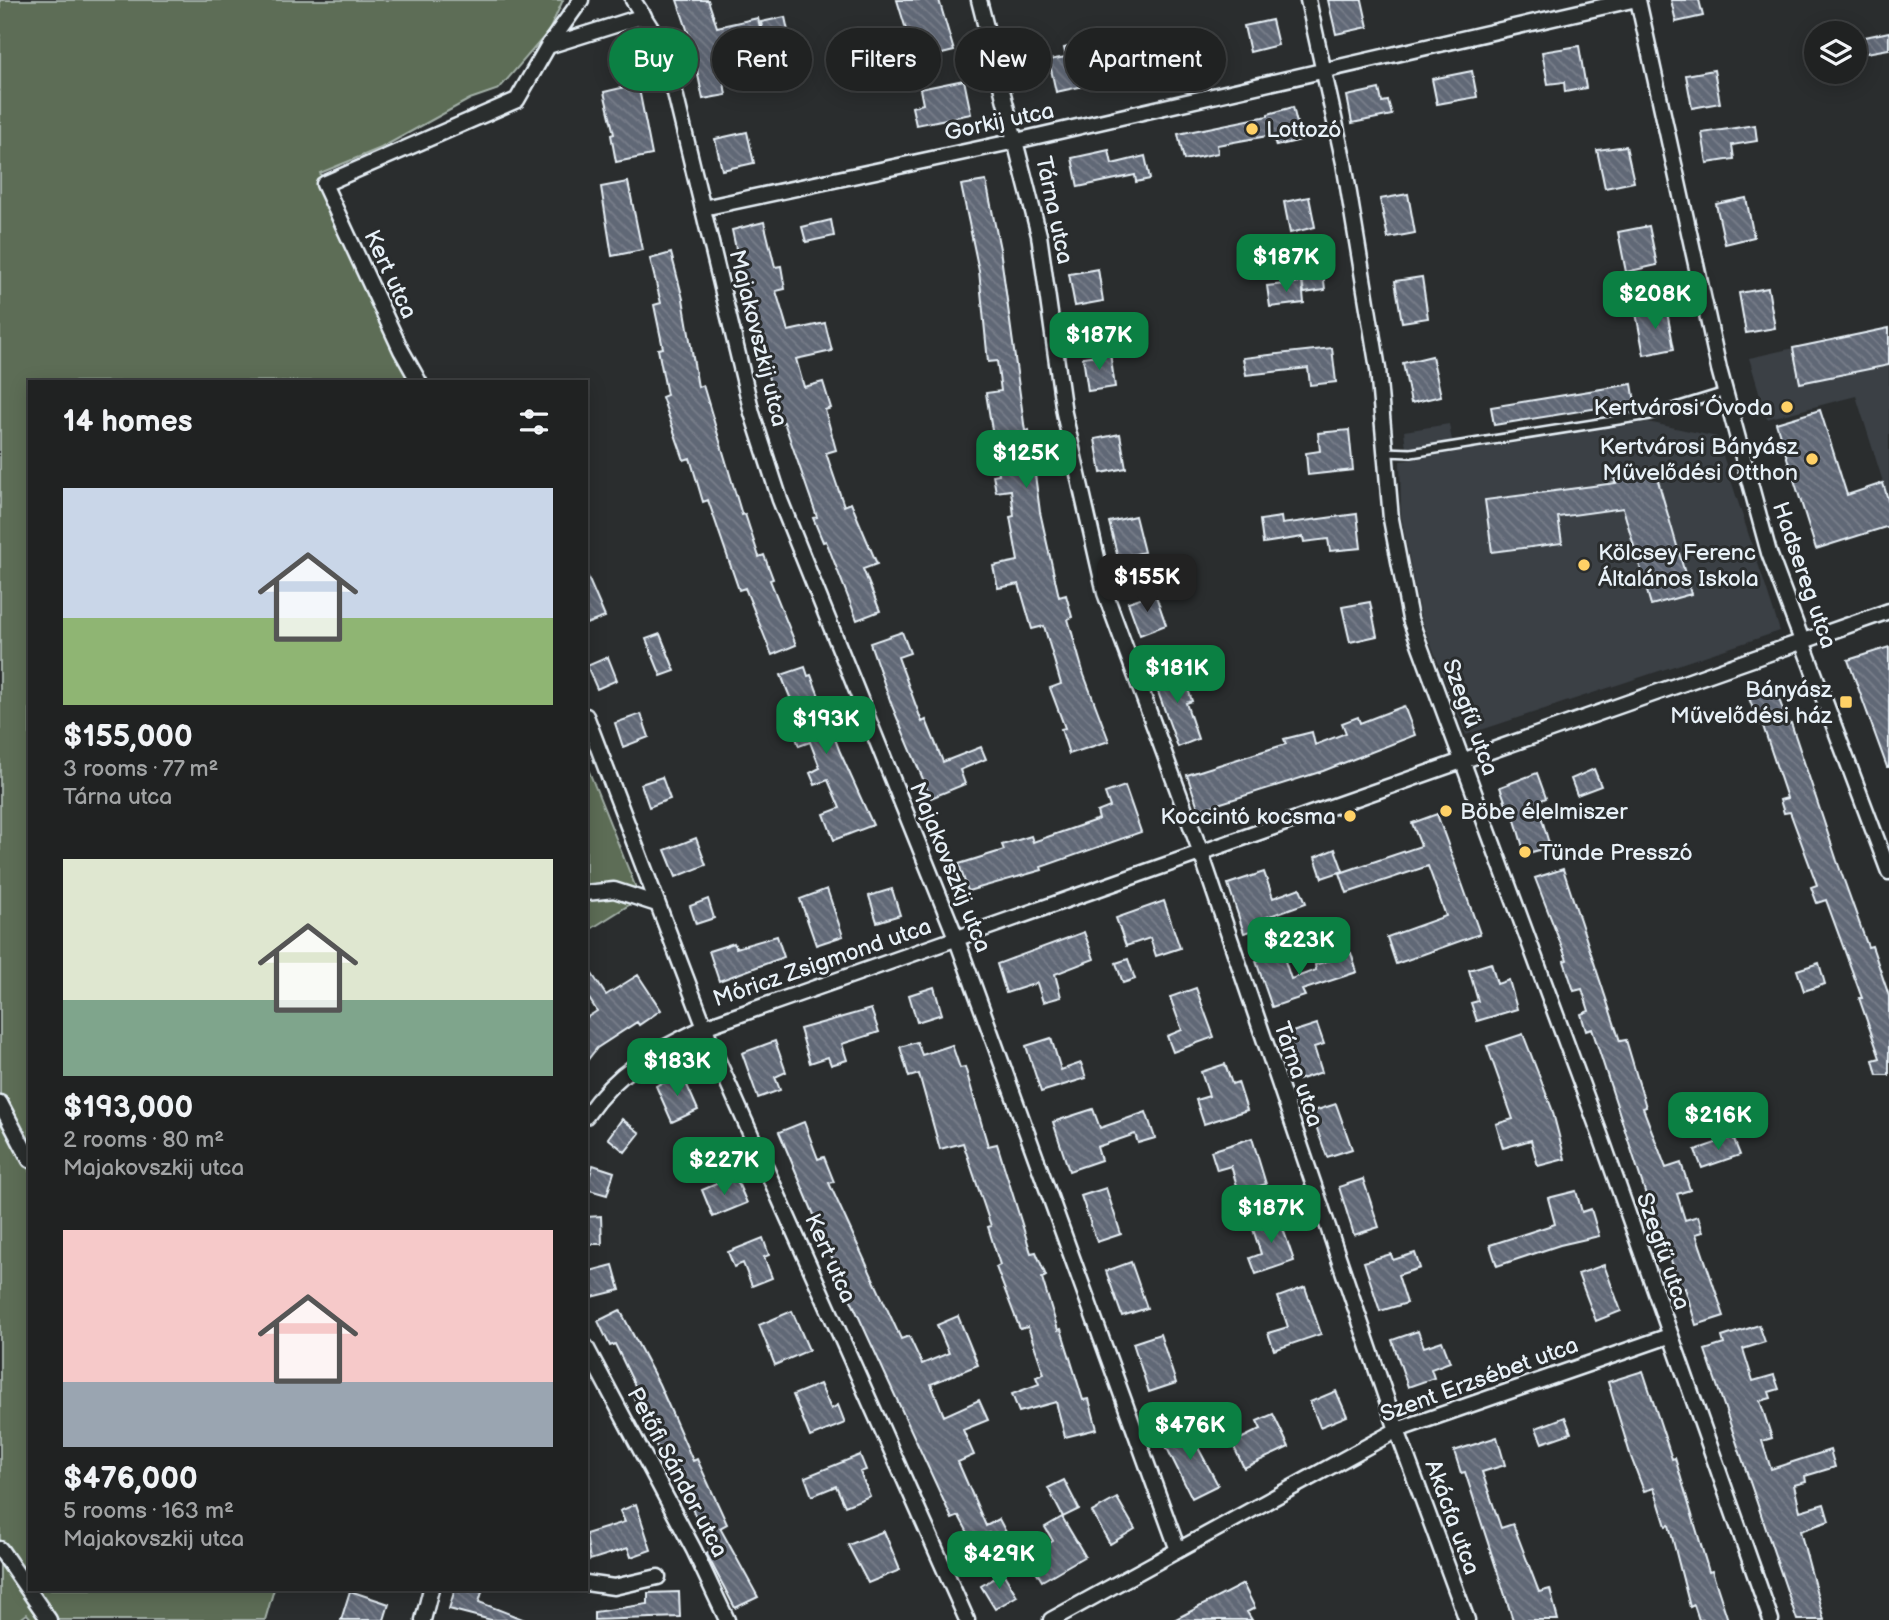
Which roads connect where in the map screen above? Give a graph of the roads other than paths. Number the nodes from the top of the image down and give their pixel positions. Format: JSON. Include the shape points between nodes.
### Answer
{"nodes":[{"id":1,"x":581,"y":0,"type":"edge"},
{"id":2,"x":633,"y":0,"type":"edge"},
{"id":3,"x":979,"y":0,"type":"edge"},
{"id":4,"x":1308,"y":0,"type":"edge"},
{"id":5,"x":1635,"y":0,"type":"edge"},
{"id":6,"x":644,"y":16,"type":"junction"},
{"id":7,"x":548,"y":46,"type":"junction"},
{"id":8,"x":1325,"y":71,"type":"junction"},
{"id":9,"x":1016,"y":141,"type":"junction"},
{"id":10,"x":703,"y":208,"type":"junction"},
{"id":11,"x":418,"y":380,"type":"edge"},
{"id":12,"x":1725,"y":392,"type":"junction"},
{"id":13,"x":1385,"y":452,"type":"junction"},
{"id":14,"x":1889,"y":611,"type":"edge"},
{"id":15,"x":1803,"y":640,"type":"junction"},
{"id":16,"x":588,"y":721,"type":"edge"},
{"id":17,"x":1462,"y":760,"type":"junction"},
{"id":18,"x":1201,"y":853,"type":"junction"},
{"id":19,"x":1889,"y":872,"type":"edge"},
{"id":20,"x":588,"y":893,"type":"edge"},
{"id":21,"x":657,"y":904,"type":"junction"},
{"id":22,"x":957,"y":940,"type":"junction"},
{"id":23,"x":707,"y":1026,"type":"junction"},
{"id":24,"x":0,"y":1103,"type":"edge"},
{"id":25,"x":588,"y":1114,"type":"edge"},
{"id":26,"x":28,"y":1156,"type":"edge"},
{"id":27,"x":1669,"y":1336,"type":"junction"},
{"id":28,"x":588,"y":1351,"type":"edge"},
{"id":29,"x":1397,"y":1430,"type":"junction"},
{"id":30,"x":0,"y":1549,"type":"edge"},
{"id":31,"x":1178,"y":1550,"type":"junction"},
{"id":32,"x":657,"y":1577,"type":"dead end"},
{"id":33,"x":588,"y":1583,"type":"edge"},
{"id":34,"x":28,"y":1590,"type":"edge"},
{"id":35,"x":29,"y":1591,"type":"edge"},
{"id":36,"x":430,"y":1591,"type":"edge"},
{"id":37,"x":49,"y":1620,"type":"edge"},
{"id":38,"x":423,"y":1620,"type":"edge"},
{"id":39,"x":727,"y":1620,"type":"edge"},
{"id":40,"x":967,"y":1620,"type":"edge"},
{"id":41,"x":1051,"y":1620,"type":"edge"},
{"id":42,"x":1467,"y":1620,"type":"edge"},
{"id":43,"x":1771,"y":1620,"type":"edge"}],
"edges":[{"from":1,"to":7,"type":"street"},
{"from":2,"to":6,"type":"street","name":"Majakovszkij utca"},
{"from":3,"to":9,"type":"street","name":"Tárna utca"},
{"from":4,"to":8,"type":"street","name":"Szegfű utca"},
{"from":5,"to":8,"type":"street","name":"Gorkij utca"},
{"from":5,"to":12,"type":"street","name":"Hadsereg utca"},
{"from":6,"to":7,"type":"street"},
{"from":6,"to":10,"type":"street","name":"Majakovszkij utca","via":[[669,68]]},
{"from":7,"to":11,"type":"street","name":"Kert utca","via":[[517,100],[324,184]]},
{"from":8,"to":9,"type":"street","name":"Gorkij utca"},
{"from":8,"to":13,"type":"street","name":"Szegfű utca","via":[[1378,369]]},
{"from":9,"to":10,"type":"street","name":"Gorkij utca"},
{"from":9,"to":18,"type":"street","name":"Tárna utca","via":[[1039,235],[1064,413],[1105,593]]},
{"from":10,"to":22,"type":"street","name":"Majakovszkij utca","via":[[752,413],[780,500]]},
{"from":12,"to":13,"type":"lane","via":[[1650,415],[1411,453]]},
{"from":12,"to":15,"type":"street","name":"Hadsereg utca","via":[[1769,553]]},
{"from":13,"to":17,"type":"street","name":"Szegfű utca","via":[[1391,519],[1410,619]]},
{"from":14,"to":15,"type":"street","name":"Móricz Zsigmond utca"},
{"from":15,"to":17,"type":"street","name":"Móricz Zsigmond utca"},
{"from":15,"to":19,"type":"street","name":"Hadsereg utca"},
{"from":16,"to":21,"type":"street","name":"Kert utca"},
{"from":17,"to":18,"type":"street","name":"Móricz Zsigmond utca"},
{"from":17,"to":27,"type":"street","name":"Szegfű utca"},
{"from":18,"to":22,"type":"street","name":"Móricz Zsigmond utca"},
{"from":18,"to":29,"type":"street","name":"Tárna utca"},
{"from":20,"to":21,"type":"street","via":[[614,890]]},
{"from":21,"to":23,"type":"street","name":"Kert utca"},
{"from":22,"to":23,"type":"street","name":"Móricz Zsigmond utca"},
{"from":22,"to":31,"type":"street","name":"Majakovszkij utca"},
{"from":23,"to":25,"type":"street","name":"Móricz Zsigmond utca","via":[[647,1055],[621,1075]]},
{"from":23,"to":40,"type":"street","name":"Kert utca","via":[[715,1054]]},
{"from":24,"to":26,"type":"street"},
{"from":27,"to":29,"type":"street","name":"Szent Erzsébet utca"},
{"from":27,"to":43,"type":"street","name":"Szegfű utca"},
{"from":28,"to":39,"type":"street","name":"Petőfi Sándor utca"},
{"from":29,"to":31,"type":"street","name":"Szent Erzsébet utca"},
{"from":29,"to":42,"type":"street","name":"Akácfa utca"},
{"from":30,"to":34,"type":"street"},
{"from":31,"to":41,"type":"street","name":"Szent Erzsébet utca"},
{"from":32,"to":33,"type":"street","via":[[614,1587]]},
{"from":35,"to":37,"type":"street"},
{"from":36,"to":38,"type":"street"}]}
